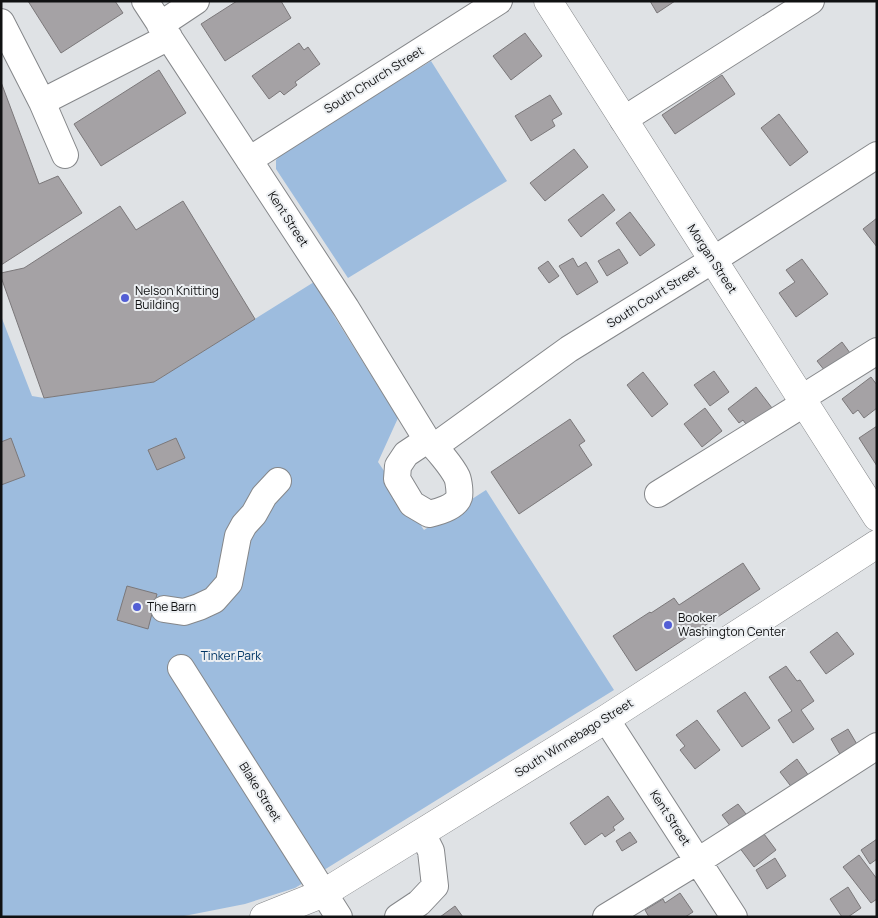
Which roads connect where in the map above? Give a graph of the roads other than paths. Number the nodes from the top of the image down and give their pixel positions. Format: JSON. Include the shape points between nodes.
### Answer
{"nodes":[{"id":1,"x":145,"y":1,"type":"edge"},
{"id":2,"x":196,"y":1,"type":"edge"},
{"id":3,"x":500,"y":1,"type":"edge"},
{"id":4,"x":548,"y":1,"type":"edge"},
{"id":5,"x":811,"y":1,"type":"edge"},
{"id":6,"x":1,"y":22,"type":"edge"},
{"id":7,"x":164,"y":31,"type":"junction"},
{"id":8,"x":42,"y":102,"type":"junction"},
{"id":9,"x":623,"y":120,"type":"junction"},
{"id":10,"x":65,"y":155,"type":"dead end"},
{"id":11,"x":877,"y":155,"type":"edge"},
{"id":12,"x":249,"y":160,"type":"junction"},
{"id":13,"x":713,"y":260,"type":"junction"},
{"id":14,"x":877,"y":351,"type":"edge"},
{"id":15,"x":803,"y":401,"type":"junction"},
{"id":16,"x":431,"y":443,"type":"joint"},
{"id":17,"x":278,"y":481,"type":"dead end"},
{"id":18,"x":658,"y":494,"type":"dead end"},
{"id":19,"x":877,"y":517,"type":"edge"},
{"id":20,"x":877,"y":544,"type":"edge"},
{"id":21,"x":164,"y":609,"type":"dead end"},
{"id":22,"x":181,"y":668,"type":"dead end"},
{"id":23,"x":606,"y":718,"type":"junction"},
{"id":24,"x":877,"y":746,"type":"edge"},
{"id":25,"x":422,"y":833,"type":"junction"},
{"id":26,"x":698,"y":861,"type":"junction"},
{"id":27,"x":324,"y":893,"type":"junction"},
{"id":28,"x":264,"y":917,"type":"edge"},
{"id":29,"x":339,"y":917,"type":"edge"},
{"id":30,"x":398,"y":917,"type":"edge"},
{"id":31,"x":606,"y":917,"type":"edge"},
{"id":32,"x":734,"y":917,"type":"edge"}],
"edges":[{"from":1,"to":7,"type":"street","name":"Kent Street"},
{"from":2,"to":7,"type":"street"},
{"from":3,"to":12,"type":"street","name":"South Church Street"},
{"from":4,"to":9,"type":"main road","name":"Morgan Street"},
{"from":5,"to":9,"type":"street"},
{"from":6,"to":8,"type":"street"},
{"from":7,"to":8,"type":"street"},
{"from":7,"to":12,"type":"street","name":"Kent Street"},
{"from":8,"to":10,"type":"street"},
{"from":9,"to":13,"type":"main road","name":"Morgan Street"},
{"from":11,"to":13,"type":"street","name":"South Court Street"},
{"from":12,"to":16,"type":"street","name":"Kent Street"},
{"from":13,"to":15,"type":"main road","name":"Morgan Street"},
{"from":13,"to":16,"type":"street","name":"South Court Street","via":[[569,349]]},
{"from":14,"to":15,"type":"street"},
{"from":15,"to":18,"type":"street"},
{"from":15,"to":19,"type":"main road","name":"Morgan Street"},
{"from":17,"to":21,"type":"street","via":[[238,536],[229,583],[219,595],[184,612]]},
{"from":20,"to":23,"type":"main road","name":"South Winnebago Street"},
{"from":22,"to":27,"type":"street","name":"Blake Street"},
{"from":23,"to":25,"type":"main road","name":"South Winnebago Street"},
{"from":23,"to":26,"type":"street","name":"Kent Street"},
{"from":24,"to":26,"type":"street"},
{"from":25,"to":27,"type":"main road","name":"South Winnebago Street"},
{"from":25,"to":30,"type":"street","via":[[431,851],[436,886],[420,903]]},
{"from":26,"to":31,"type":"street"},
{"from":26,"to":32,"type":"street","name":"Kent Street"},
{"from":27,"to":28,"type":"main road","name":"South Winnebago Street"},
{"from":27,"to":29,"type":"street","name":"Blake Street"}]}
